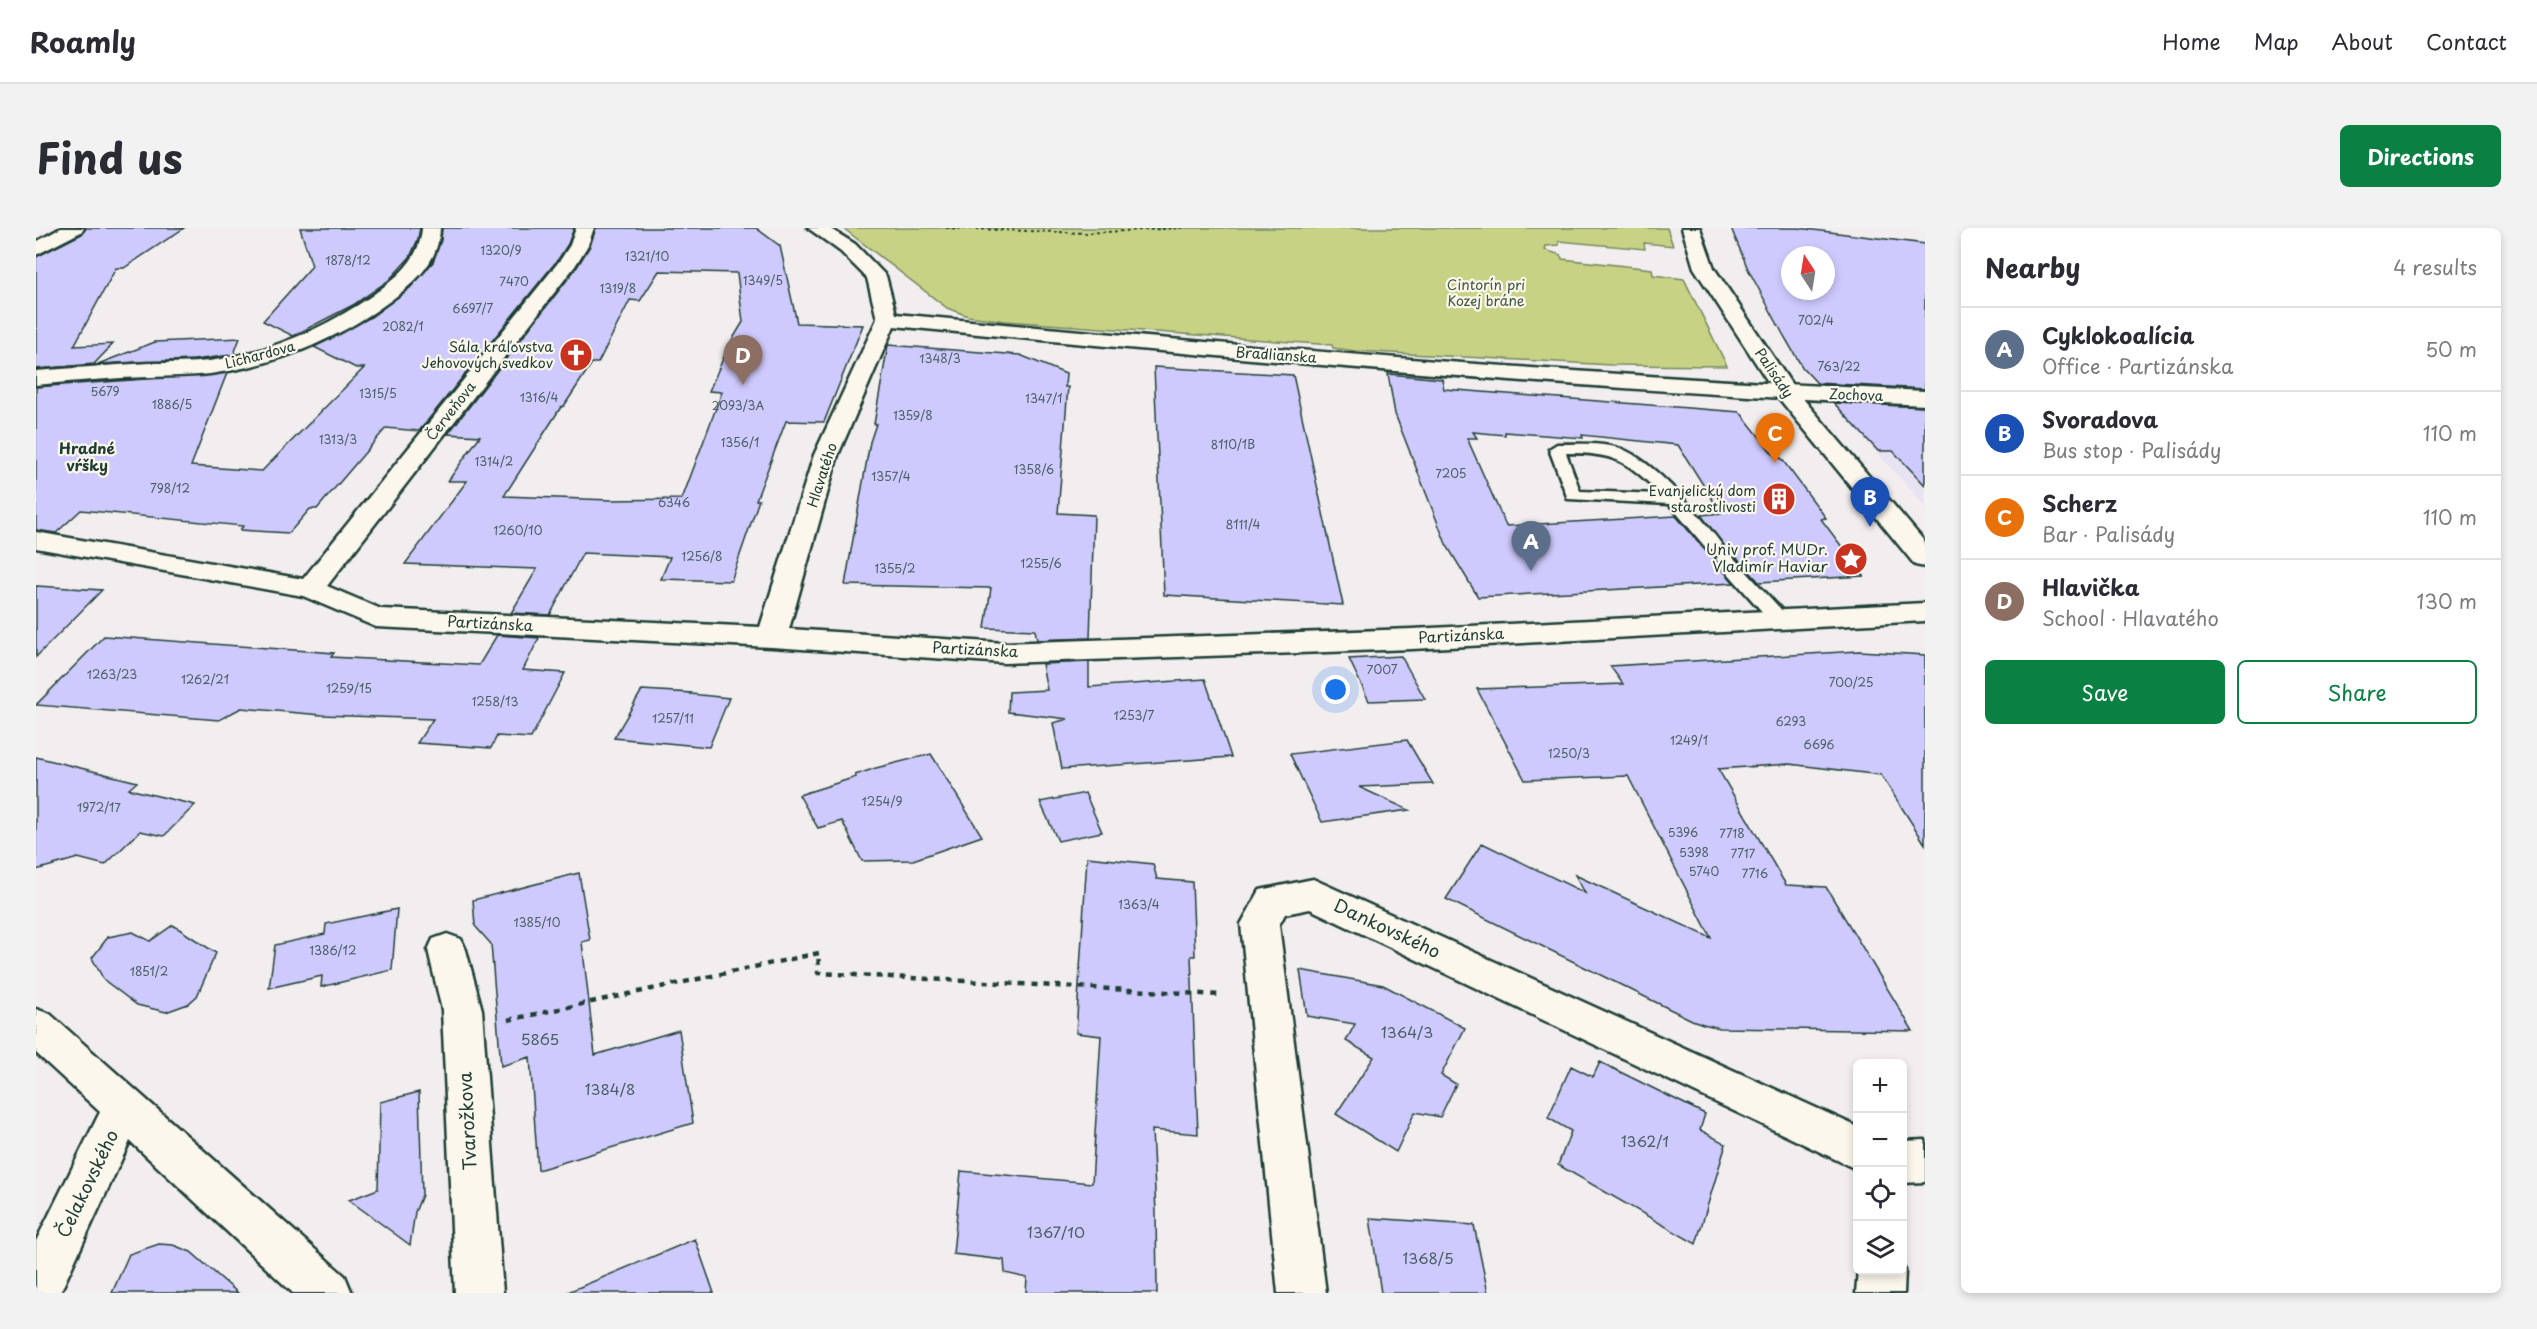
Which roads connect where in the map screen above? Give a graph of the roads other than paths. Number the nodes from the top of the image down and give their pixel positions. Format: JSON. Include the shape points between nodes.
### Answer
{"nodes":[{"id":1,"x":75,"y":228,"type":"edge"},
{"id":2,"x":431,"y":228,"type":"edge"},
{"id":3,"x":585,"y":228,"type":"edge"},
{"id":4,"x":817,"y":228,"type":"edge"},
{"id":5,"x":1691,"y":228,"type":"edge"},
{"id":6,"x":36,"y":249,"type":"edge"},
{"id":7,"x":887,"y":319,"type":"junction"},
{"id":8,"x":36,"y":378,"type":"edge"},
{"id":9,"x":1786,"y":392,"type":"junction"},
{"id":10,"x":1925,"y":398,"type":"edge"},
{"id":11,"x":1671,"y":499,"type":"junction"},
{"id":12,"x":36,"y":540,"type":"edge"},
{"id":13,"x":1925,"y":559,"type":"edge"},
{"id":14,"x":310,"y":589,"type":"junction"},
{"id":15,"x":1925,"y":612,"type":"edge"},
{"id":16,"x":1781,"y":621,"type":"junction"},
{"id":17,"x":772,"y":637,"type":"junction"},
{"id":18,"x":447,"y":950,"type":"dead end"},
{"id":19,"x":36,"y":1027,"type":"edge"},
{"id":20,"x":124,"y":1107,"type":"junction"},
{"id":21,"x":1853,"y":1147,"type":"edge"},
{"id":22,"x":1925,"y":1161,"type":"edge"},
{"id":23,"x":1907,"y":1162,"type":"edge"},
{"id":24,"x":1881,"y":1275,"type":"edge"},
{"id":25,"x":36,"y":1292,"type":"edge"},
{"id":26,"x":328,"y":1293,"type":"edge"},
{"id":27,"x":479,"y":1293,"type":"edge"},
{"id":28,"x":1302,"y":1293,"type":"edge"},
{"id":29,"x":1880,"y":1293,"type":"edge"}],
"edges":[{"from":1,"to":6,"type":"street"},
{"from":2,"to":8,"type":"street","name":"Lichardova","via":[[426,256],[403,281],[352,318],[302,343],[217,366]]},
{"from":3,"to":14,"type":"street","name":"Červeňova","via":[[568,262]]},
{"from":4,"to":7,"type":"street","via":[[848,249],[876,276]]},
{"from":5,"to":9,"type":"street","name":"Palisády","via":[[1704,268]]},
{"from":7,"to":9,"type":"street","name":"Bradlianska","via":[[1256,354]]},
{"from":7,"to":17,"type":"street","name":"Hlavatého","via":[[826,455]]},
{"from":9,"to":10,"type":"street","name":"Zochova"},
{"from":9,"to":13,"type":"street","name":"Palisády"},
{"from":11,"to":11,"type":"lane","via":[[1642,467],[1616,452],[1557,448],[1574,496]]},
{"from":11,"to":16,"type":"lane"},
{"from":12,"to":14,"type":"street","name":"Partizánska"},
{"from":14,"to":17,"type":"street","name":"Partizánska","via":[[376,618]]},
{"from":15,"to":16,"type":"street","name":"Partizánska"},
{"from":16,"to":17,"type":"street","name":"Partizánska","via":[[1005,653]]},
{"from":18,"to":27,"type":"street","name":"Tvarožkova","via":[[462,1010]]},
{"from":19,"to":20,"type":"street"},
{"from":20,"to":25,"type":"street","name":"Čelakovského"},
{"from":20,"to":26,"type":"street"},
{"from":21,"to":28,"type":"street","name":"Dankovského","via":[[1313,894],[1273,901],[1260,924]]},
{"from":22,"to":23,"type":"street"},
{"from":24,"to":29,"type":"street"}]}
